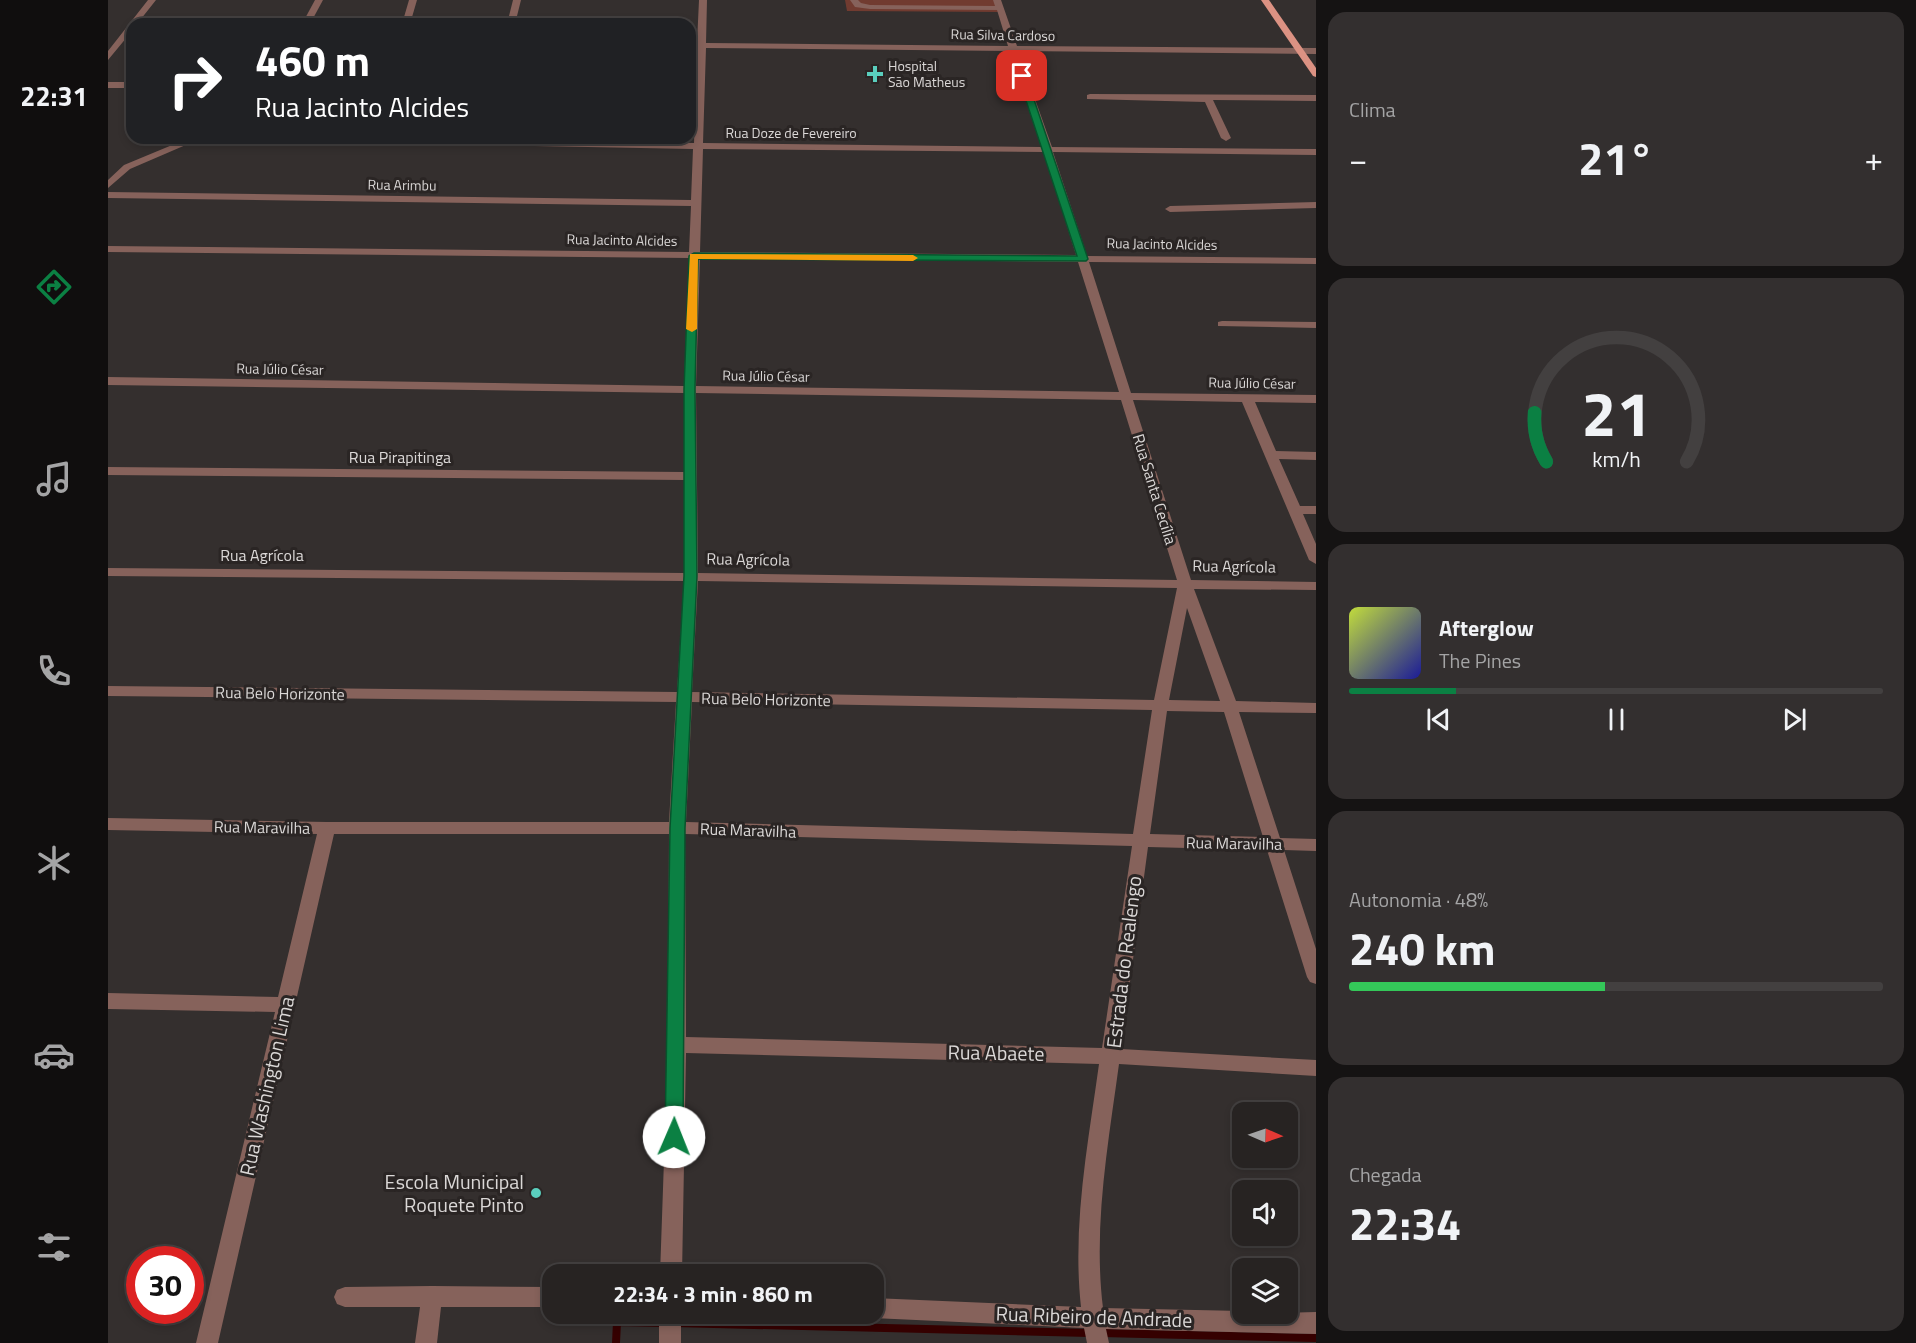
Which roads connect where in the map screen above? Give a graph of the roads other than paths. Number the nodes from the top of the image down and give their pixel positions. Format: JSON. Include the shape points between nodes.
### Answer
{"nodes":[{"id":1,"x":152,"y":0,"type":"edge"},
{"id":2,"x":319,"y":0,"type":"edge"},
{"id":3,"x":413,"y":0,"type":"edge"},
{"id":4,"x":517,"y":0,"type":"edge"},
{"id":5,"x":703,"y":0,"type":"edge"},
{"id":6,"x":854,"y":0,"type":"edge"},
{"id":7,"x":1265,"y":0,"type":"edge"},
{"id":8,"x":998,"y":4,"type":"edge"},
{"id":9,"x":138,"y":18,"type":"edge"},
{"id":10,"x":309,"y":18,"type":"edge"},
{"id":11,"x":408,"y":18,"type":"edge"},
{"id":12,"x":512,"y":18,"type":"edge"},
{"id":13,"x":126,"y":34,"type":"edge"},
{"id":14,"x":696,"y":39,"type":"edge"},
{"id":15,"x":108,"y":42,"type":"edge"},
{"id":16,"x":119,"y":42,"type":"junction"},
{"id":17,"x":126,"y":42,"type":"edge"},
{"id":18,"x":696,"y":45,"type":"edge"},
{"id":19,"x":1012,"y":49,"type":"junction"},
{"id":20,"x":1300,"y":51,"type":"junction"},
{"id":21,"x":1316,"y":51,"type":"edge"},
{"id":22,"x":108,"y":57,"type":"edge"},
{"id":23,"x":1316,"y":74,"type":"edge"},
{"id":24,"x":108,"y":85,"type":"edge"},
{"id":25,"x":126,"y":85,"type":"edge"},
{"id":26,"x":1090,"y":97,"type":"dead end"},
{"id":27,"x":1316,"y":98,"type":"edge"},
{"id":28,"x":1206,"y":99,"type":"junction"},
{"id":29,"x":696,"y":119,"type":"edge"},
{"id":30,"x":1226,"y":138,"type":"dead end"},
{"id":31,"x":183,"y":144,"type":"edge"},
{"id":32,"x":590,"y":144,"type":"edge"},
{"id":33,"x":698,"y":146,"type":"junction"},
{"id":34,"x":1047,"y":147,"type":"junction"},
{"id":35,"x":1316,"y":152,"type":"edge"},
{"id":36,"x":108,"y":185,"type":"edge"},
{"id":37,"x":108,"y":195,"type":"edge"},
{"id":38,"x":696,"y":203,"type":"junction"},
{"id":39,"x":1316,"y":205,"type":"edge"},
{"id":40,"x":1170,"y":209,"type":"dead end"},
{"id":41,"x":108,"y":249,"type":"edge"},
{"id":42,"x":694,"y":256,"type":"junction"},
{"id":43,"x":1083,"y":259,"type":"junction"},
{"id":44,"x":1316,"y":261,"type":"edge"},
{"id":45,"x":1222,"y":324,"type":"dead end"},
{"id":46,"x":1316,"y":325,"type":"edge"},
{"id":47,"x":108,"y":381,"type":"edge"},
{"id":48,"x":690,"y":389,"type":"junction"},
{"id":49,"x":1126,"y":396,"type":"junction"},
{"id":50,"x":1247,"y":398,"type":"junction"},
{"id":51,"x":1316,"y":399,"type":"edge"},
{"id":52,"x":1271,"y":455,"type":"junction"},
{"id":53,"x":1316,"y":456,"type":"edge"},
{"id":54,"x":108,"y":471,"type":"edge"},
{"id":55,"x":691,"y":476,"type":"junction"},
{"id":56,"x":1294,"y":510,"type":"junction"},
{"id":57,"x":1316,"y":510,"type":"edge"},
{"id":58,"x":1316,"y":560,"type":"edge"},
{"id":59,"x":108,"y":572,"type":"edge"},
{"id":60,"x":691,"y":576,"type":"junction"},
{"id":61,"x":1185,"y":583,"type":"junction"},
{"id":62,"x":1316,"y":586,"type":"edge"},
{"id":63,"x":108,"y":691,"type":"edge"},
{"id":64,"x":685,"y":697,"type":"junction"},
{"id":65,"x":1160,"y":706,"type":"junction"},
{"id":66,"x":1230,"y":707,"type":"junction"},
{"id":67,"x":1316,"y":708,"type":"edge"},
{"id":68,"x":108,"y":824,"type":"edge"},
{"id":69,"x":327,"y":828,"type":"junction"},
{"id":70,"x":677,"y":828,"type":"junction"},
{"id":71,"x":1140,"y":841,"type":"junction"},
{"id":72,"x":1275,"y":845,"type":"junction"},
{"id":73,"x":1316,"y":845,"type":"edge"},
{"id":74,"x":1316,"y":977,"type":"edge"},
{"id":75,"x":108,"y":1001,"type":"edge"},
{"id":76,"x":286,"y":1005,"type":"junction"},
{"id":77,"x":677,"y":1045,"type":"junction"},
{"id":78,"x":1112,"y":1056,"type":"junction"},
{"id":79,"x":1316,"y":1068,"type":"edge"},
{"id":80,"x":671,"y":1264,"type":"edge"},
{"id":81,"x":345,"y":1296,"type":"dead end"},
{"id":82,"x":432,"y":1296,"type":"junction"},
{"id":83,"x":542,"y":1297,"type":"edge"},
{"id":84,"x":884,"y":1309,"type":"edge"},
{"id":85,"x":1092,"y":1318,"type":"junction"},
{"id":86,"x":1316,"y":1323,"type":"edge"},
{"id":87,"x":670,"y":1324,"type":"edge"},
{"id":88,"x":207,"y":1343,"type":"edge"},
{"id":89,"x":426,"y":1343,"type":"edge"},
{"id":90,"x":670,"y":1343,"type":"edge"},
{"id":91,"x":1098,"y":1343,"type":"edge"}],
"edges":[{"from":1,"to":9,"type":"street"},
{"from":2,"to":10,"type":"street"},
{"from":3,"to":11,"type":"street"},
{"from":4,"to":12,"type":"street"},
{"from":5,"to":14,"type":"street"},
{"from":6,"to":8,"type":"street","via":[[870,7]]},
{"from":7,"to":20,"type":"main road"},
{"from":8,"to":19,"type":"street","name":"Rua Santa Cecília"},
{"from":13,"to":16,"type":"street"},
{"from":15,"to":16,"type":"street"},
{"from":16,"to":17,"type":"street"},
{"from":16,"to":22,"type":"street"},
{"from":18,"to":19,"type":"street","name":"Rua Silva Cardoso"},
{"from":19,"to":20,"type":"street","name":"Rua Silva Cardoso"},
{"from":19,"to":34,"type":"street","name":"Rua Santa Cecília"},
{"from":20,"to":21,"type":"street","name":"Rua Silva Cardoso"},
{"from":20,"to":23,"type":"main road"},
{"from":24,"to":25,"type":"street"},
{"from":26,"to":28,"type":"street"},
{"from":27,"to":28,"type":"street"},
{"from":28,"to":30,"type":"street"},
{"from":29,"to":33,"type":"street"},
{"from":31,"to":36,"type":"street","via":[[127,167]]},
{"from":32,"to":33,"type":"street","name":"Rua Doze de Fevereiro"},
{"from":33,"to":34,"type":"street","name":"Rua Doze de Fevereiro"},
{"from":33,"to":38,"type":"street"},
{"from":34,"to":35,"type":"street","name":"Rua Doze de Fevereiro"},
{"from":34,"to":43,"type":"street","name":"Rua Santa Cecília"},
{"from":37,"to":38,"type":"street","name":"Rua Arimbu"},
{"from":38,"to":42,"type":"street"},
{"from":39,"to":40,"type":"street"},
{"from":41,"to":42,"type":"street","name":"Rua Jacinto Alcides"},
{"from":42,"to":43,"type":"street","name":"Rua Jacinto Alcides"},
{"from":42,"to":48,"type":"street"},
{"from":43,"to":44,"type":"street","name":"Rua Jacinto Alcides"},
{"from":43,"to":49,"type":"street","name":"Rua Santa Cecília"},
{"from":45,"to":46,"type":"street"},
{"from":47,"to":48,"type":"street","name":"Rua Júlio César"},
{"from":48,"to":49,"type":"street","name":"Rua Júlio César"},
{"from":48,"to":55,"type":"street"},
{"from":49,"to":50,"type":"street","name":"Rua Júlio César"},
{"from":49,"to":61,"type":"street","name":"Rua Santa Cecília"},
{"from":50,"to":51,"type":"street","name":"Rua Júlio César"},
{"from":50,"to":52,"type":"street"},
{"from":52,"to":53,"type":"street"},
{"from":52,"to":56,"type":"street"},
{"from":54,"to":55,"type":"street","name":"Rua Pirapitinga"},
{"from":55,"to":60,"type":"street"},
{"from":56,"to":57,"type":"street"},
{"from":56,"to":58,"type":"street"},
{"from":59,"to":60,"type":"street","name":"Rua Agrícola"},
{"from":60,"to":61,"type":"street","name":"Rua Agrícola"},
{"from":60,"to":64,"type":"street"},
{"from":61,"to":62,"type":"street","name":"Rua Agrícola"},
{"from":61,"to":65,"type":"street","name":"Estrada do Realengo"},
{"from":61,"to":66,"type":"street","name":"Rua Santa Cecília"},
{"from":63,"to":64,"type":"street","name":"Rua Belo Horizonte"},
{"from":64,"to":65,"type":"street","name":"Rua Belo Horizonte"},
{"from":64,"to":70,"type":"street"},
{"from":65,"to":66,"type":"street","name":"Rua Belo Horizonte"},
{"from":65,"to":71,"type":"street","name":"Estrada do Realengo"},
{"from":66,"to":67,"type":"street","name":"Rua Belo Horizonte"},
{"from":66,"to":72,"type":"street","name":"Rua Santa Cecília"},
{"from":68,"to":69,"type":"street","name":"Rua Maravilha"},
{"from":69,"to":70,"type":"street","name":"Rua Maravilha"},
{"from":69,"to":76,"type":"street","name":"Rua Washington Lima"},
{"from":70,"to":71,"type":"street","name":"Rua Maravilha"},
{"from":70,"to":77,"type":"street"},
{"from":71,"to":72,"type":"street","name":"Rua Maravilha"},
{"from":71,"to":78,"type":"street","name":"Estrada do Realengo"},
{"from":72,"to":73,"type":"street","name":"Rua Maravilha"},
{"from":72,"to":74,"type":"street","name":"Rua Santa Cecília"},
{"from":75,"to":76,"type":"street"},
{"from":76,"to":88,"type":"street","name":"Rua Washington Lima"},
{"from":77,"to":78,"type":"street","name":"Rua Abaete"},
{"from":77,"to":80,"type":"street"},
{"from":78,"to":79,"type":"street","name":"Rua Abaete"},
{"from":78,"to":85,"type":"street","name":"Estrada do Realengo","via":[[1093,1176]]},
{"from":81,"to":82,"type":"street"},
{"from":82,"to":83,"type":"street"},
{"from":82,"to":89,"type":"street"},
{"from":84,"to":85,"type":"street","name":"Rua Ribeiro de Andrade"},
{"from":85,"to":86,"type":"street","name":"Rua Ribeiro de Andrade"},
{"from":85,"to":91,"type":"street","name":"Estrada do Realengo"},
{"from":87,"to":90,"type":"street"}]}
